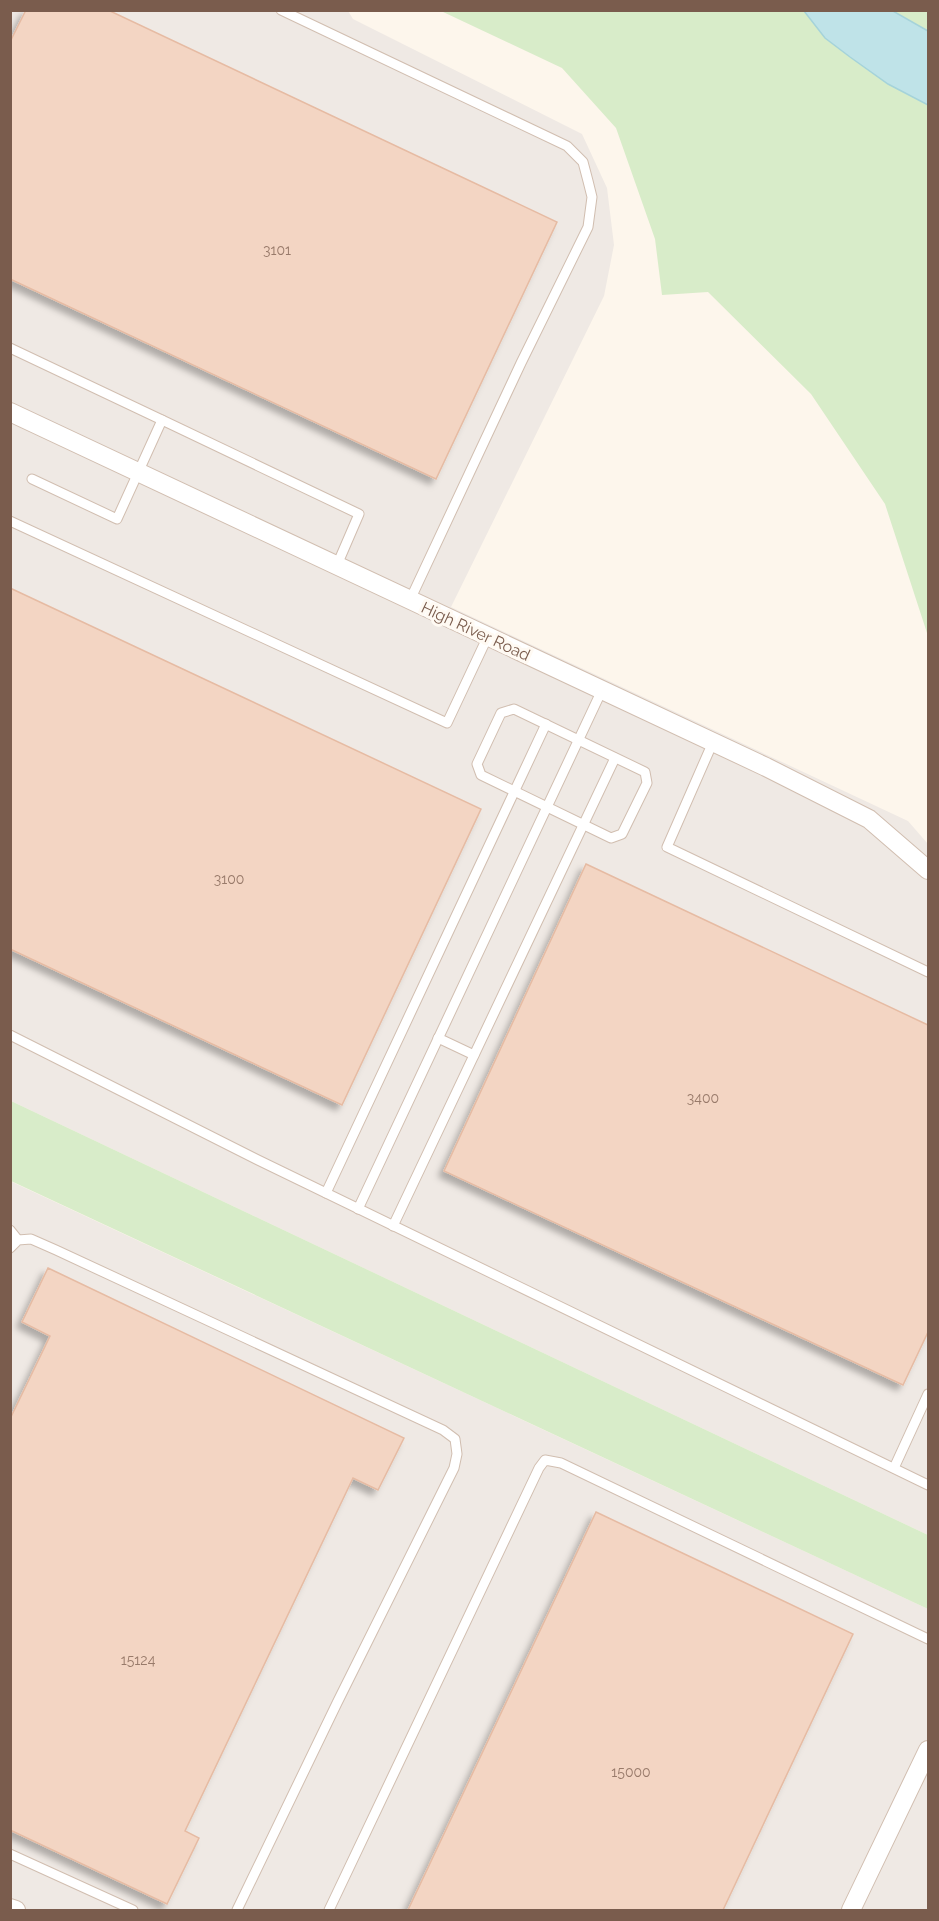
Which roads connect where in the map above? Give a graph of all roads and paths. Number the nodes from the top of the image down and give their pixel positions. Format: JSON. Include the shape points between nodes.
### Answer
{"nodes":[{"id":1,"x":281,"y":10,"type":"edge"},
{"id":2,"x":10,"y":348,"type":"edge"},
{"id":3,"x":10,"y":412,"type":"edge"},
{"id":4,"x":162,"y":420,"type":"junction"},
{"id":5,"x":138,"y":472,"type":"junction"},
{"id":6,"x":32,"y":479,"type":"dead end"},
{"id":7,"x":10,"y":521,"type":"edge"},
{"id":8,"x":337,"y":566,"type":"junction"},
{"id":9,"x":410,"y":600,"type":"junction"},
{"id":10,"x":488,"y":636,"type":"junction"},
{"id":11,"x":602,"y":690,"type":"junction"},
{"id":12,"x":546,"y":724,"type":"junction"},
{"id":13,"x":578,"y":740,"type":"junction"},
{"id":14,"x":713,"y":742,"type":"junction"},
{"id":15,"x":615,"y":758,"type":"junction"},
{"id":16,"x":514,"y":791,"type":"junction"},
{"id":17,"x":547,"y":807,"type":"junction"},
{"id":18,"x":583,"y":824,"type":"junction"},
{"id":19,"x":928,"y":870,"type":"edge"},
{"id":20,"x":928,"y":972,"type":"edge"},
{"id":21,"x":10,"y":1035,"type":"edge"},
{"id":22,"x":438,"y":1038,"type":"junction"},
{"id":23,"x":474,"y":1055,"type":"junction"},
{"id":24,"x":326,"y":1193,"type":"junction"},
{"id":25,"x":358,"y":1209,"type":"junction"},
{"id":26,"x":393,"y":1226,"type":"junction"},
{"id":27,"x":10,"y":1230,"type":"edge"},
{"id":28,"x":18,"y":1240,"type":"junction"},
{"id":29,"x":10,"y":1248,"type":"edge"},
{"id":30,"x":928,"y":1394,"type":"edge"},
{"id":31,"x":894,"y":1468,"type":"junction"},
{"id":32,"x":928,"y":1485,"type":"edge"},
{"id":33,"x":928,"y":1640,"type":"edge"},
{"id":34,"x":928,"y":1750,"type":"edge"},
{"id":35,"x":10,"y":1854,"type":"edge"},
{"id":36,"x":10,"y":1908,"type":"edge"},
{"id":37,"x":16,"y":1911,"type":"edge"},
{"id":38,"x":133,"y":1911,"type":"edge"},
{"id":39,"x":237,"y":1911,"type":"edge"},
{"id":40,"x":328,"y":1911,"type":"edge"},
{"id":41,"x":851,"y":1911,"type":"edge"}],
"edges":[{"from":1,"to":9,"type":"lane","via":[[567,146],[583,162],[592,197],[588,227]]},
{"from":2,"to":4,"type":"lane"},
{"from":3,"to":5,"type":"street","name":"High River Road"},
{"from":4,"to":5,"type":"lane"},
{"from":4,"to":8,"type":"lane","via":[[359,514]]},
{"from":5,"to":6,"type":"lane","via":[[117,519]]},
{"from":5,"to":8,"type":"street","name":"High River Road"},
{"from":7,"to":10,"type":"lane","via":[[447,723]]},
{"from":8,"to":9,"type":"street","name":"High River Road"},
{"from":9,"to":10,"type":"street","name":"High River Road"},
{"from":10,"to":11,"type":"street","name":"High River Road"},
{"from":11,"to":13,"type":"lane"},
{"from":11,"to":14,"type":"street","name":"High River Road"},
{"from":12,"to":13,"type":"lane"},
{"from":12,"to":16,"type":"lane"},
{"from":12,"to":16,"type":"lane","via":[[514,709],[501,713],[477,764],[481,775]]},
{"from":13,"to":15,"type":"lane"},
{"from":13,"to":17,"type":"lane"},
{"from":14,"to":19,"type":"street","name":"High River Road","via":[[869,819]]},
{"from":14,"to":20,"type":"lane","via":[[667,847]]},
{"from":15,"to":18,"type":"lane"},
{"from":15,"to":18,"type":"lane","via":[[645,772],[647,783],[622,834],[611,838]]},
{"from":16,"to":17,"type":"lane"},
{"from":16,"to":24,"type":"lane"},
{"from":17,"to":18,"type":"lane"},
{"from":17,"to":22,"type":"lane"},
{"from":18,"to":23,"type":"lane"},
{"from":21,"to":24,"type":"lane"},
{"from":22,"to":23,"type":"lane"},
{"from":22,"to":25,"type":"lane"},
{"from":23,"to":26,"type":"lane"},
{"from":24,"to":25,"type":"lane"},
{"from":25,"to":26,"type":"lane"},
{"from":26,"to":31,"type":"lane"},
{"from":27,"to":28,"type":"lane"},
{"from":28,"to":29,"type":"lane"},
{"from":28,"to":39,"type":"lane","via":[[31,1239],[56,1250],[455,1439],[454,1468]]},
{"from":30,"to":31,"type":"lane"},
{"from":31,"to":32,"type":"lane"},
{"from":33,"to":40,"type":"lane","via":[[561,1463],[545,1460]]},
{"from":34,"to":41,"type":"street"},
{"from":35,"to":38,"type":"lane"},
{"from":36,"to":37,"type":"street"}]}
